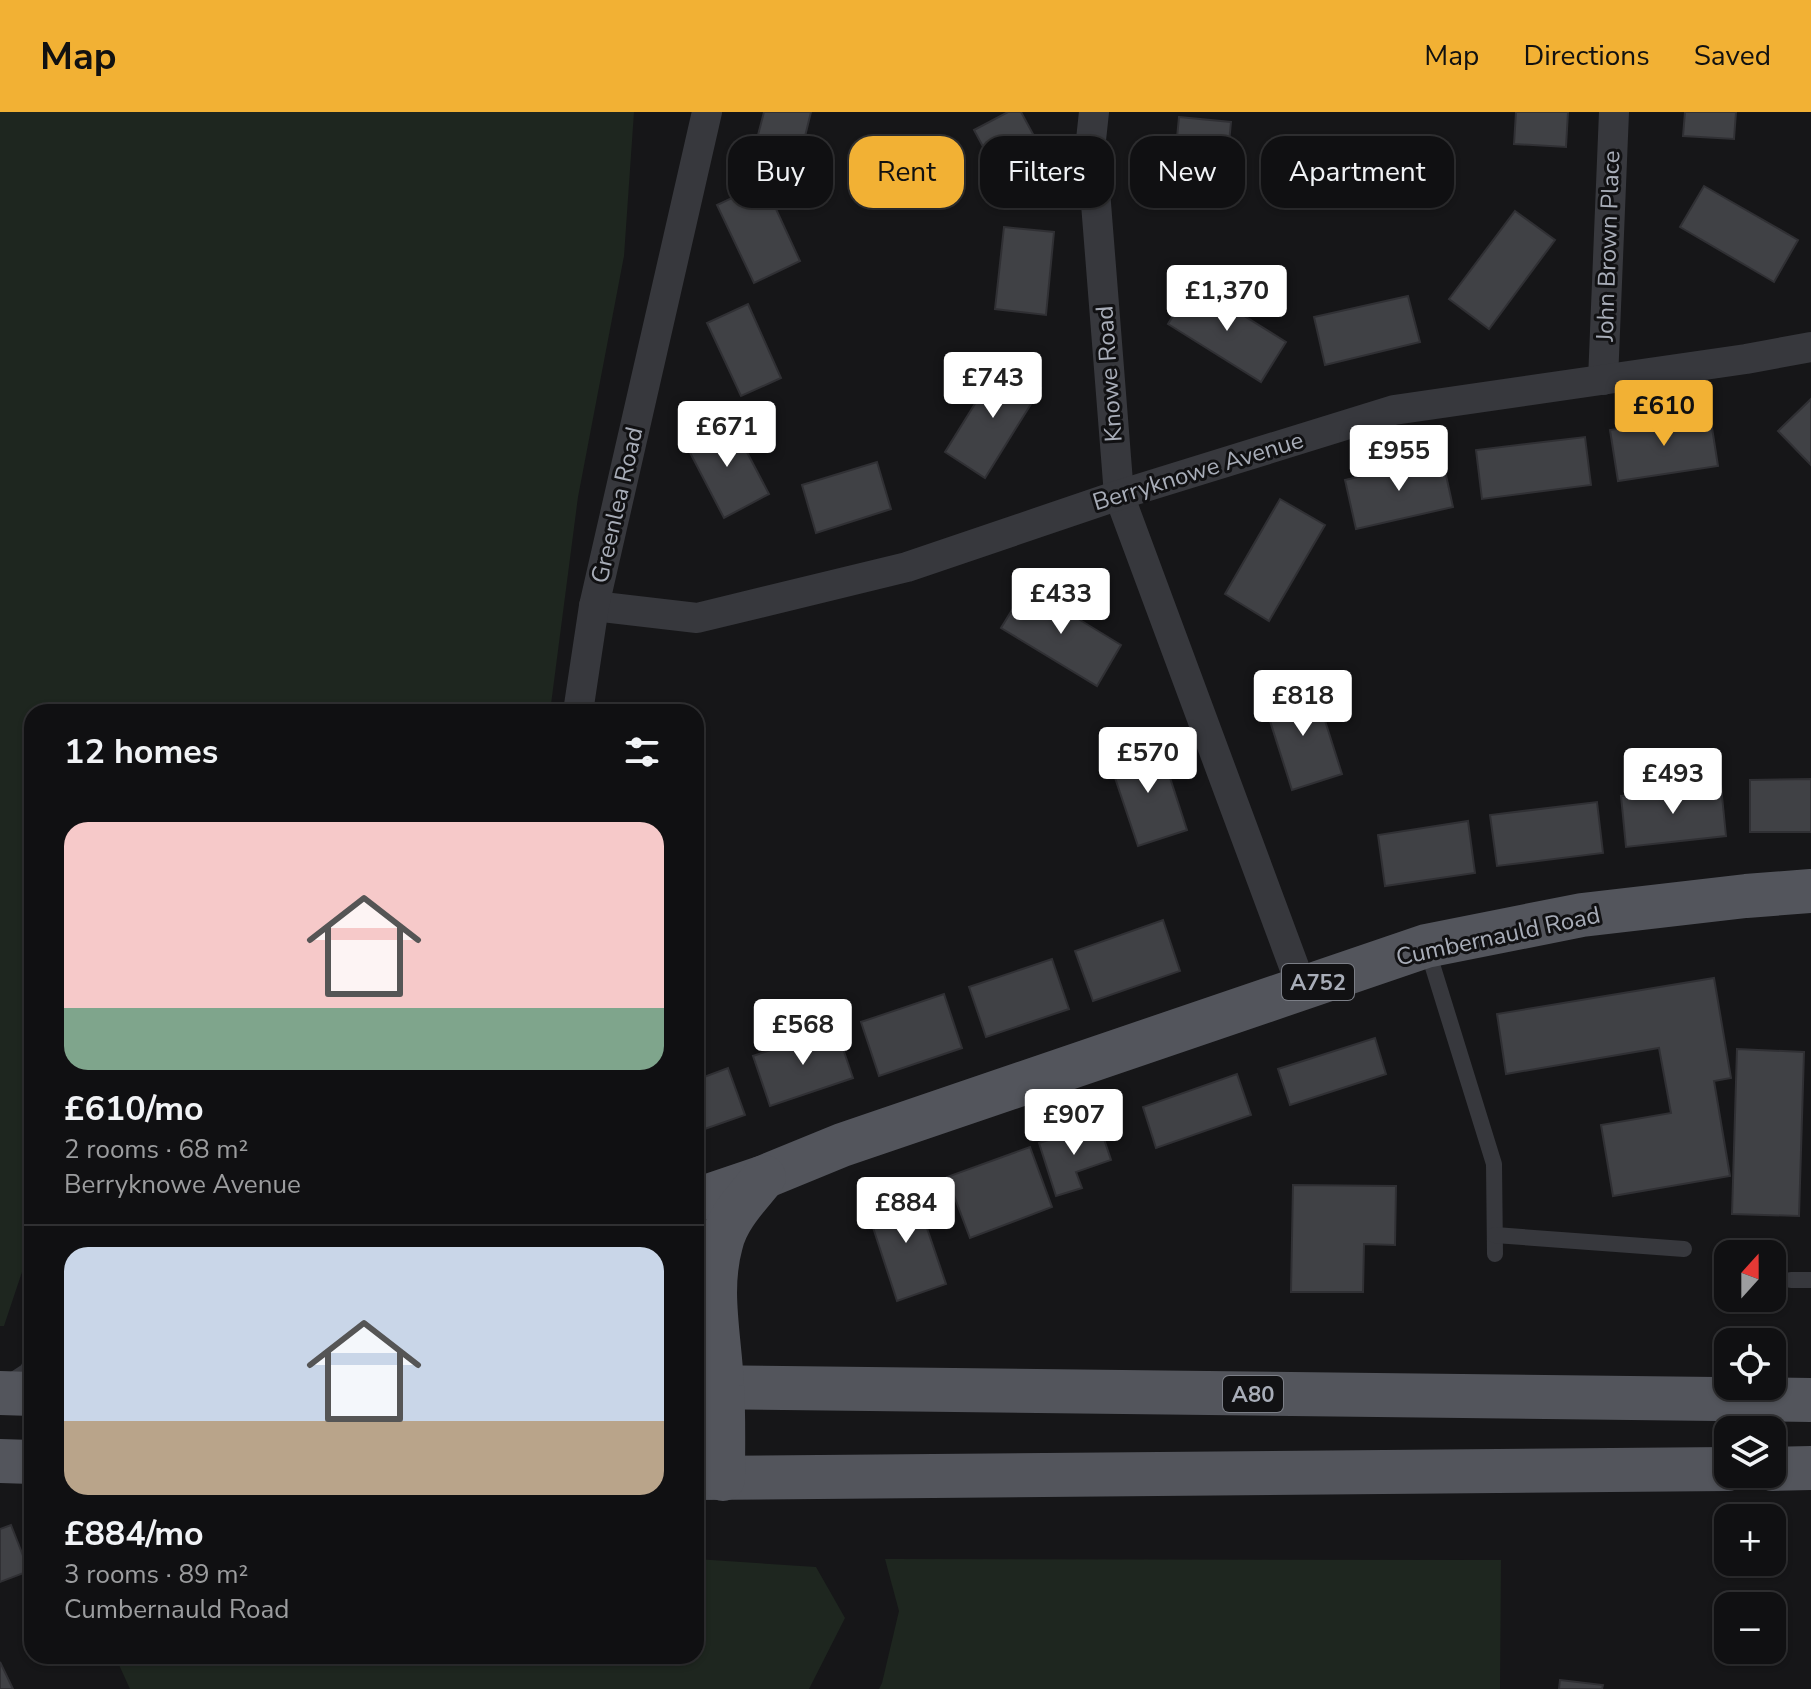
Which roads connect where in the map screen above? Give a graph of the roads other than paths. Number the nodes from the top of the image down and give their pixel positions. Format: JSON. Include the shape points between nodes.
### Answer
{"nodes":[{"id":1,"x":707,"y":112,"type":"edge"},
{"id":2,"x":1094,"y":112,"type":"edge"},
{"id":3,"x":1614,"y":112,"type":"edge"},
{"id":4,"x":1811,"y":347,"type":"edge"},
{"id":5,"x":1603,"y":380,"type":"junction"},
{"id":6,"x":1119,"y":495,"type":"junction"},
{"id":7,"x":594,"y":606,"type":"junction"},
{"id":8,"x":579,"y":704,"type":"edge"},
{"id":9,"x":1811,"y":891,"type":"edge"},
{"id":10,"x":1426,"y":946,"type":"junction"},
{"id":11,"x":1302,"y":988,"type":"junction"},
{"id":12,"x":764,"y":1177,"type":"junction"},
{"id":13,"x":704,"y":1197,"type":"edge"},
{"id":14,"x":1495,"y":1235,"type":"junction"},
{"id":15,"x":1684,"y":1249,"type":"dead end"},
{"id":16,"x":1495,"y":1254,"type":"dead end"},
{"id":17,"x":1791,"y":1280,"type":"dead end"},
{"id":18,"x":1811,"y":1280,"type":"edge"},
{"id":19,"x":24,"y":1373,"type":"edge"},
{"id":20,"x":709,"y":1387,"type":"edge"},
{"id":21,"x":0,"y":1391,"type":"edge"},
{"id":22,"x":24,"y":1393,"type":"edge"},
{"id":23,"x":1811,"y":1400,"type":"edge"},
{"id":24,"x":0,"y":1461,"type":"edge"},
{"id":25,"x":24,"y":1462,"type":"edge"},
{"id":26,"x":1811,"y":1468,"type":"edge"},
{"id":27,"x":1714,"y":1469,"type":"edge"},
{"id":28,"x":1786,"y":1469,"type":"edge"},
{"id":29,"x":710,"y":1479,"type":"edge"}],
"edges":[{"from":1,"to":7,"type":"street","name":"Greenlea Road"},
{"from":2,"to":6,"type":"street","name":"Knowe Road","via":[[1091,140]]},
{"from":3,"to":5,"type":"street","name":"John Brown Place"},
{"from":4,"to":5,"type":"street","name":"Berryknowe Avenue"},
{"from":5,"to":6,"type":"street","name":"Berryknowe Avenue","via":[[1394,410]]},
{"from":6,"to":7,"type":"street","name":"Berryknowe Avenue","via":[[907,567],[697,618]]},
{"from":6,"to":11,"type":"street","name":"Knowe Road"},
{"from":7,"to":8,"type":"street","name":"Greenlea Road"},
{"from":9,"to":10,"type":"main road","name":"Cumbernauld Road","number":"A752","via":[[1582,915]]},
{"from":10,"to":11,"type":"main road","name":"Cumbernauld Road","number":"A752"},
{"from":10,"to":14,"type":"lane","via":[[1494,1164]]},
{"from":11,"to":12,"type":"main road","name":"Cumbernauld Road","number":"A752","via":[[842,1145]]},
{"from":12,"to":13,"type":"main road","name":"Cumbernauld Road","number":"A752"},
{"from":12,"to":20,"type":"main road","number":"A752","via":[[721,1241]]},
{"from":14,"to":15,"type":"lane"},
{"from":14,"to":16,"type":"lane"},
{"from":17,"to":18,"type":"lane"},
{"from":19,"to":21,"type":"lane"},
{"from":20,"to":23,"type":"main road","number":"A80"},
{"from":20,"to":29,"type":"main road","number":"A752"},
{"from":21,"to":22,"type":"main road"},
{"from":24,"to":25,"type":"main road"},
{"from":26,"to":28,"type":"main road"},
{"from":27,"to":29,"type":"main road"}]}
